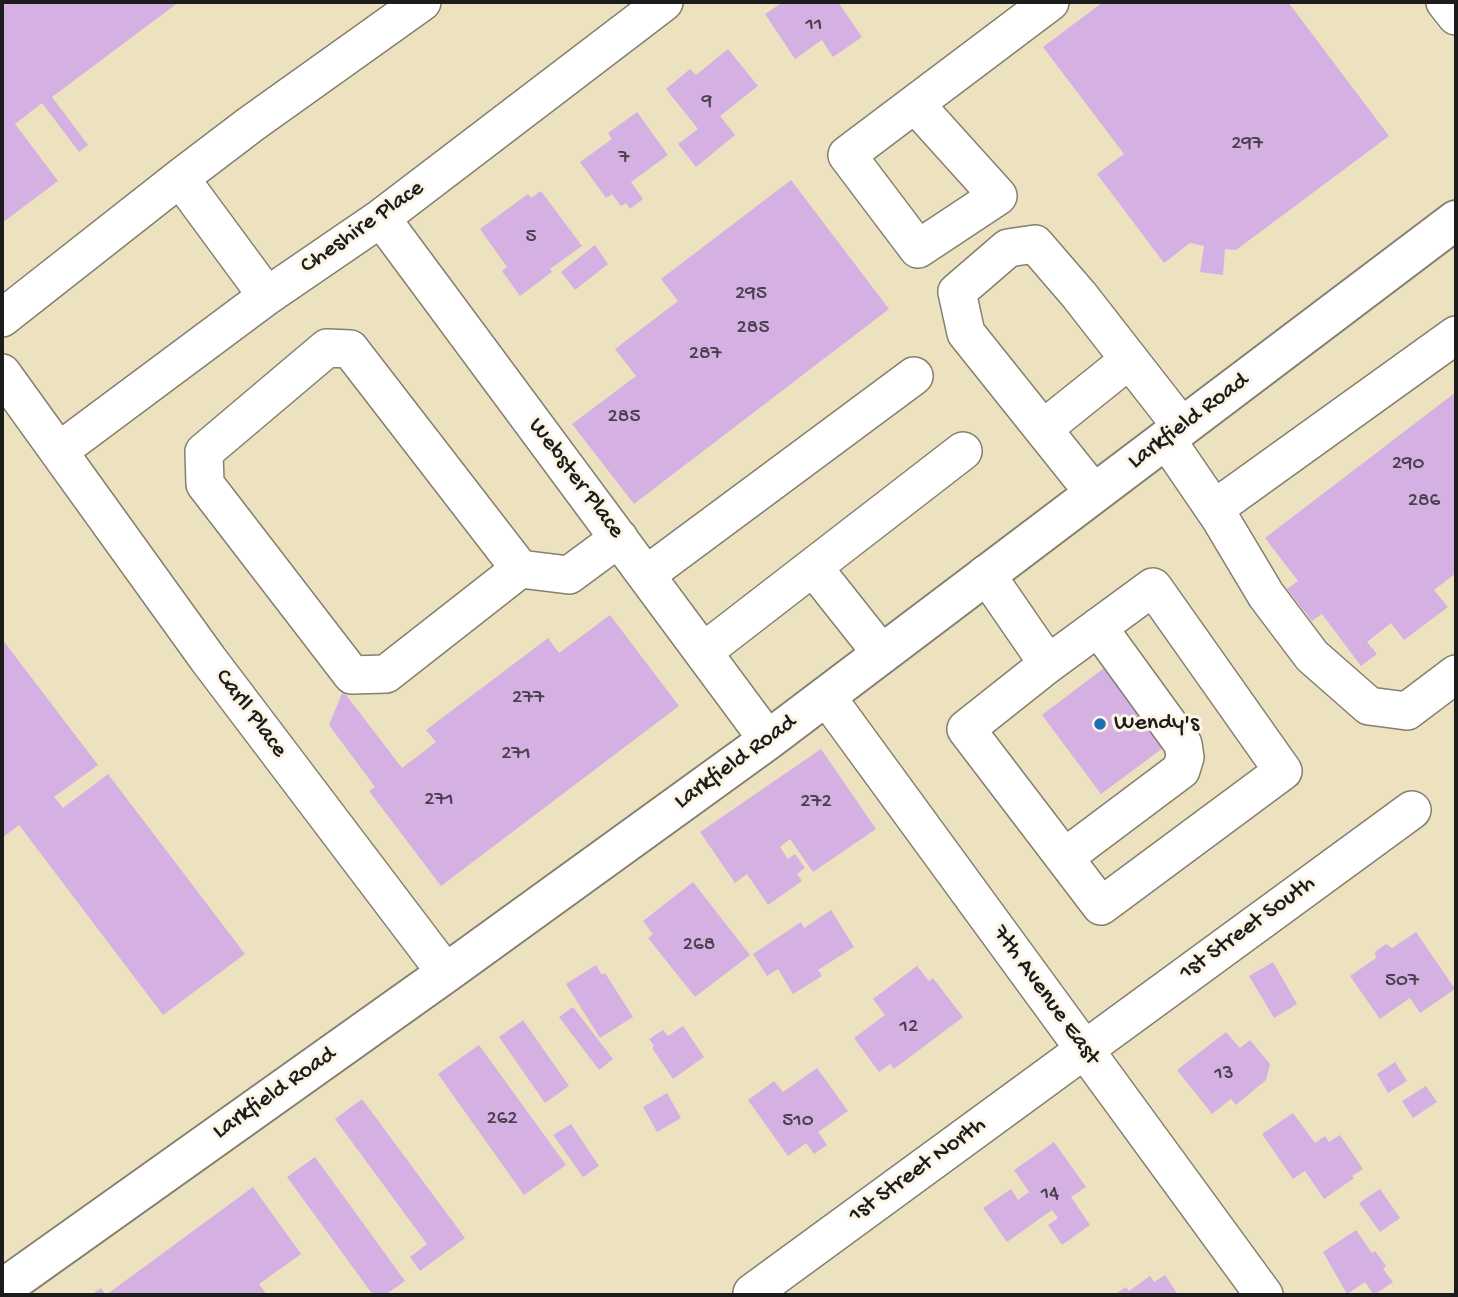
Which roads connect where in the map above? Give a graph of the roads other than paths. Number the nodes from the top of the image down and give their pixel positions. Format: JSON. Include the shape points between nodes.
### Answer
{"nodes":[{"id":1,"x":422,"y":2,"type":"edge"},
{"id":2,"x":664,"y":2,"type":"edge"},
{"id":3,"x":1050,"y":2,"type":"edge"},
{"id":4,"x":1445,"y":2,"type":"edge"},
{"id":5,"x":1456,"y":16,"type":"edge"},
{"id":6,"x":915,"y":104,"type":"dead end"},
{"id":7,"x":180,"y":178,"type":"junction"},
{"id":8,"x":381,"y":218,"type":"junction"},
{"id":9,"x":1456,"y":220,"type":"edge"},
{"id":10,"x":267,"y":296,"type":"junction"},
{"id":11,"x":2,"y":318,"type":"edge"},
{"id":12,"x":1456,"y":335,"type":"edge"},
{"id":13,"x":1129,"y":360,"type":"junction"},
{"id":14,"x":2,"y":373,"type":"edge"},
{"id":15,"x":914,"y":376,"type":"dead end"},
{"id":16,"x":1044,"y":429,"type":"junction"},
{"id":17,"x":1174,"y":433,"type":"junction"},
{"id":18,"x":59,"y":451,"type":"junction"},
{"id":19,"x":963,"y":451,"type":"dead end"},
{"id":20,"x":1094,"y":493,"type":"junction"},
{"id":21,"x":1214,"y":509,"type":"junction"},
{"id":22,"x":619,"y":538,"type":"junction"},
{"id":23,"x":813,"y":566,"type":"junction"},
{"id":24,"x":520,"y":569,"type":"junction"},
{"id":25,"x":646,"y":575,"type":"junction"},
{"id":26,"x":986,"y":575,"type":"junction"},
{"id":27,"x":1098,"y":627,"type":"junction"},
{"id":28,"x":703,"y":652,"type":"junction"},
{"id":29,"x":882,"y":654,"type":"junction"},
{"id":30,"x":1048,"y":664,"type":"junction"},
{"id":31,"x":1456,"y":674,"type":"edge"},
{"id":32,"x":827,"y":696,"type":"junction"},
{"id":33,"x":768,"y":740,"type":"junction"},
{"id":34,"x":1412,"y":810,"type":"dead end"},
{"id":35,"x":1065,"y":857,"type":"junction"},
{"id":36,"x":446,"y":973,"type":"junction"},
{"id":37,"x":1084,"y":1049,"type":"junction"},
{"id":38,"x":2,"y":1289,"type":"edge"},
{"id":39,"x":752,"y":1293,"type":"dead end"},
{"id":40,"x":1264,"y":1295,"type":"edge"}],
"edges":[{"from":1,"to":7,"type":"street"},
{"from":2,"to":8,"type":"street","name":"Cheshire Place"},
{"from":3,"to":6,"type":"street"},
{"from":4,"to":5,"type":"street"},
{"from":7,"to":10,"type":"street"},
{"from":7,"to":11,"type":"street"},
{"from":8,"to":10,"type":"street","name":"Cheshire Place"},
{"from":8,"to":22,"type":"street","name":"Webster Place"},
{"from":9,"to":17,"type":"main road","name":"Larkfield Road"},
{"from":10,"to":18,"type":"street","name":"Cheshire Place"},
{"from":12,"to":21,"type":"street"},
{"from":13,"to":16,"type":"street"},
{"from":13,"to":16,"type":"street","via":[[1035,244],[1008,248],[957,292],[966,333]]},
{"from":13,"to":17,"type":"street"},
{"from":14,"to":18,"type":"street","name":"Carll Place"},
{"from":15,"to":25,"type":"street"},
{"from":16,"to":20,"type":"street"},
{"from":17,"to":20,"type":"main road","name":"Larkfield Road"},
{"from":17,"to":21,"type":"street"},
{"from":18,"to":36,"type":"street","name":"Carll Place","via":[[208,659]]},
{"from":19,"to":23,"type":"street"},
{"from":20,"to":26,"type":"main road","name":"Larkfield Road"},
{"from":21,"to":31,"type":"street","via":[[1266,594],[1312,656],[1369,706],[1407,711]]},
{"from":22,"to":24,"type":"street","via":[[569,575]]},
{"from":22,"to":25,"type":"street","name":"Webster Place"},
{"from":23,"to":28,"type":"street"},
{"from":23,"to":29,"type":"street"},
{"from":24,"to":24,"type":"street","via":[[386,674],[352,676],[205,484],[204,452],[327,348],[351,349]]},
{"from":25,"to":28,"type":"street","name":"Webster Place"},
{"from":26,"to":29,"type":"main road","name":"Larkfield Road"},
{"from":26,"to":30,"type":"street"},
{"from":27,"to":30,"type":"street"},
{"from":27,"to":35,"type":"street","via":[[1183,744],[1185,757],[1181,769]]},
{"from":27,"to":35,"type":"street","via":[[1153,587],[1283,771],[1101,906]]},
{"from":28,"to":33,"type":"street","name":"Webster Place"},
{"from":29,"to":32,"type":"main road","name":"Larkfield Road"},
{"from":30,"to":35,"type":"street","via":[[966,729]]},
{"from":32,"to":33,"type":"main road","name":"Larkfield Road"},
{"from":32,"to":37,"type":"street","name":"7th Avenue East"},
{"from":33,"to":36,"type":"main road","name":"Larkfield Road"},
{"from":34,"to":37,"type":"street","name":"1st Street South"},
{"from":36,"to":38,"type":"main road","name":"Larkfield Road"},
{"from":37,"to":39,"type":"street","name":"1st Street North"},
{"from":37,"to":40,"type":"street","name":"7th Avenue East"}]}
